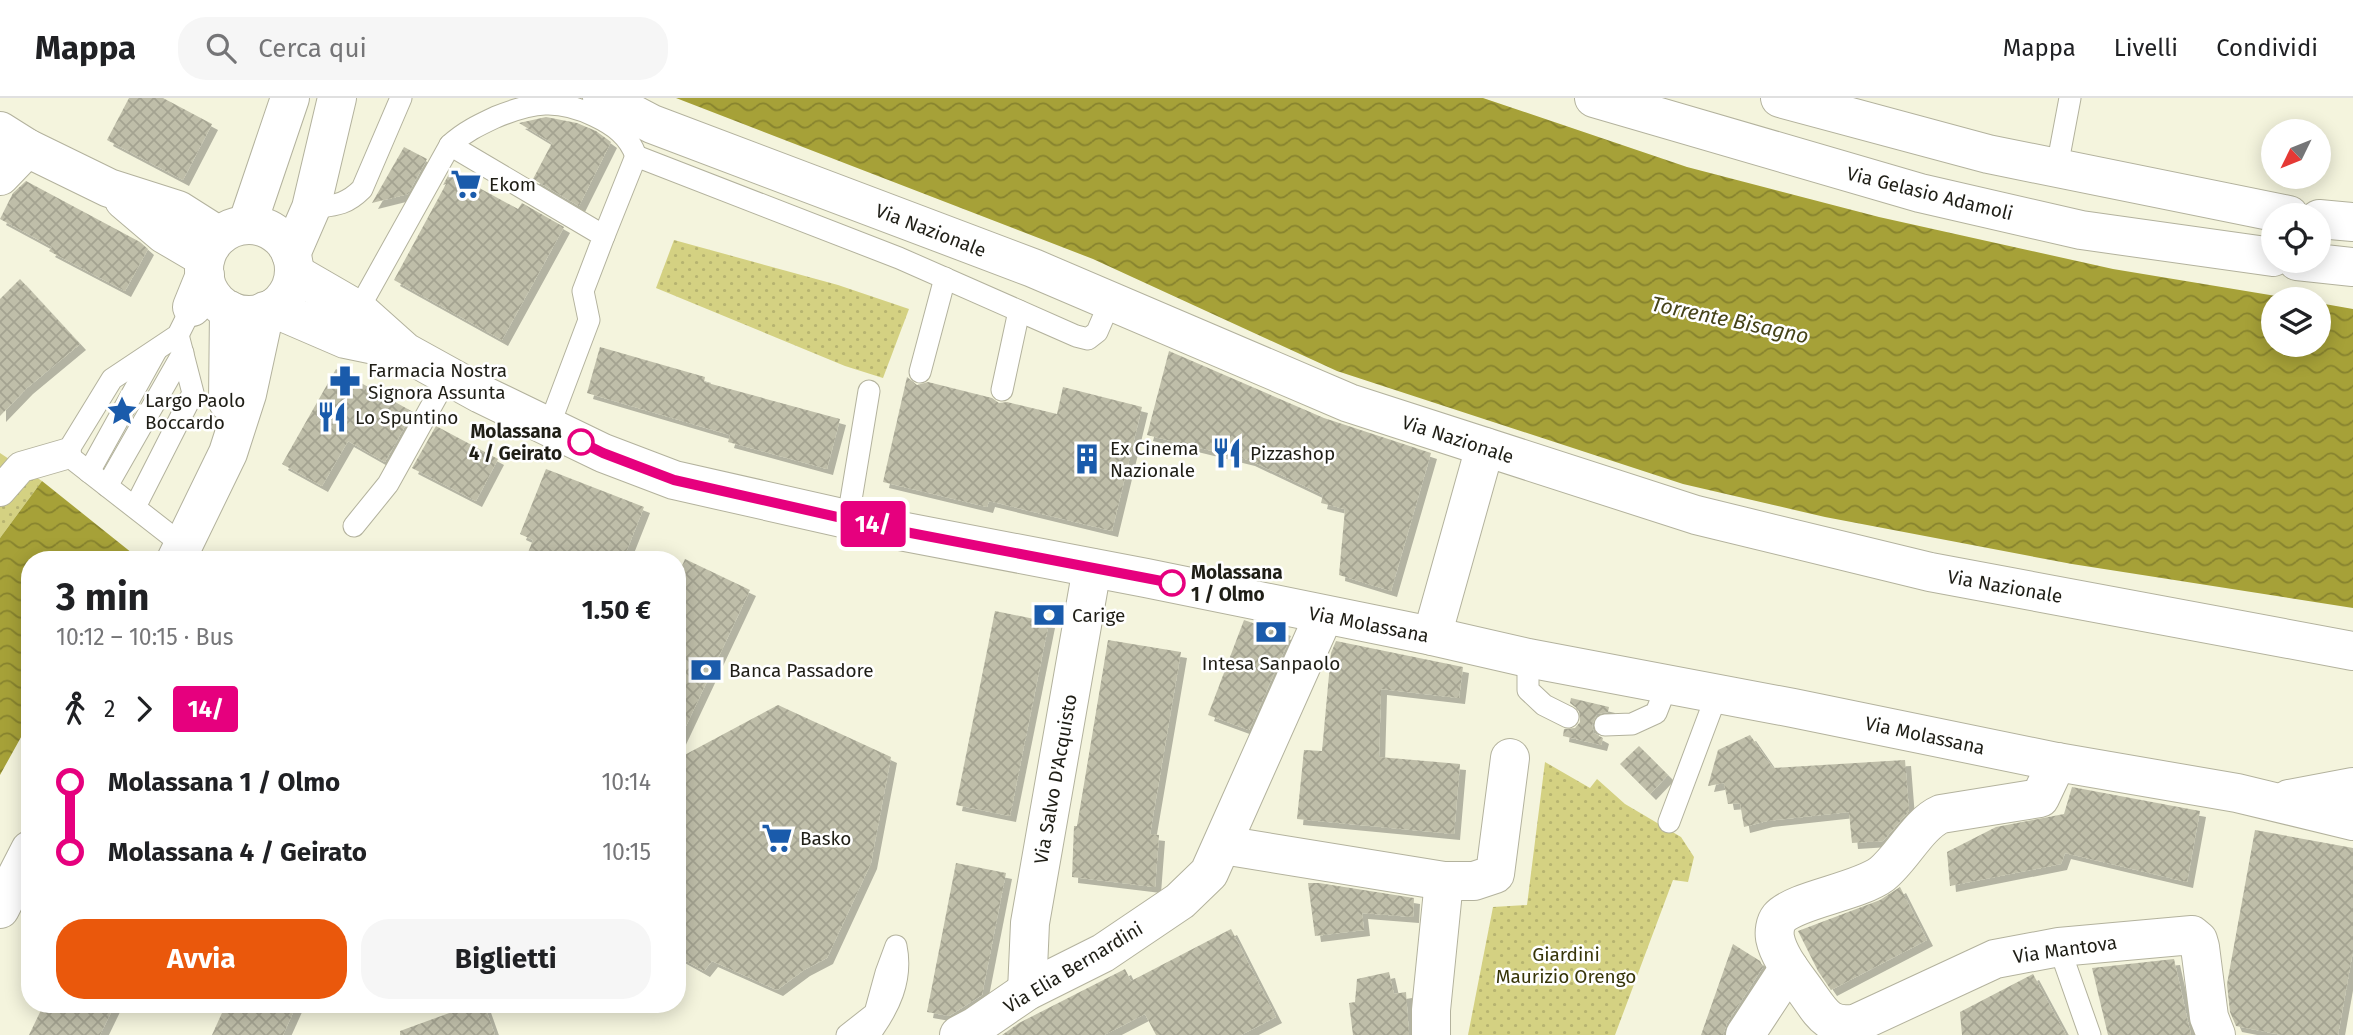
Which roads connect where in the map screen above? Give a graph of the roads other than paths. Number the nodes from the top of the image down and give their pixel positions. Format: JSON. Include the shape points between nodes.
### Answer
{"nodes":[{"id":1,"x":290,"y":98,"type":"edge"},
{"id":2,"x":337,"y":98,"type":"edge"},
{"id":3,"x":401,"y":98,"type":"edge"},
{"id":4,"x":602,"y":98,"type":"edge"},
{"id":5,"x":1594,"y":98,"type":"edge"},
{"id":6,"x":1780,"y":98,"type":"edge"},
{"id":7,"x":2070,"y":98,"type":"edge"},
{"id":8,"x":14,"y":139,"type":"edge"},
{"id":9,"x":644,"y":140,"type":"junction"},
{"id":10,"x":450,"y":145,"type":"junction"},
{"id":11,"x":2057,"y":167,"type":"junction"},
{"id":12,"x":0,"y":176,"type":"edge"},
{"id":13,"x":311,"y":208,"type":"junction"},
{"id":14,"x":2261,"y":209,"type":"edge"},
{"id":15,"x":2331,"y":220,"type":"edge"},
{"id":16,"x":2353,"y":222,"type":"edge"},
{"id":17,"x":604,"y":236,"type":"junction"},
{"id":18,"x":2261,"y":255,"type":"edge"},
{"id":19,"x":292,"y":263,"type":"junction"},
{"id":20,"x":2331,"y":265,"type":"edge"},
{"id":21,"x":2353,"y":267,"type":"edge"},
{"id":22,"x":944,"y":278,"type":"junction"},
{"id":23,"x":220,"y":292,"type":"junction"},
{"id":24,"x":1110,"y":302,"type":"junction"},
{"id":25,"x":358,"y":310,"type":"junction"},
{"id":26,"x":1019,"y":311,"type":"junction"},
{"id":27,"x":157,"y":349,"type":"junction"},
{"id":28,"x":405,"y":352,"type":"junction"},
{"id":29,"x":920,"y":372,"type":"dead end"},
{"id":30,"x":448,"y":376,"type":"junction"},
{"id":31,"x":1002,"y":390,"type":"dead end"},
{"id":32,"x":869,"y":391,"type":"dead end"},
{"id":33,"x":549,"y":426,"type":"junction"},
{"id":34,"x":1485,"y":447,"type":"junction"},
{"id":35,"x":66,"y":454,"type":"junction"},
{"id":36,"x":89,"y":472,"type":"junction"},
{"id":37,"x":107,"y":486,"type":"junction"},
{"id":38,"x":0,"y":491,"type":"edge"},
{"id":39,"x":135,"y":507,"type":"junction"},
{"id":40,"x":848,"y":519,"type":"junction"},
{"id":41,"x":354,"y":526,"type":"dead end"},
{"id":42,"x":178,"y":551,"type":"edge"},
{"id":43,"x":181,"y":551,"type":"edge"},
{"id":44,"x":1093,"y":568,"type":"junction"},
{"id":45,"x":1324,"y":615,"type":"junction"},
{"id":46,"x":1432,"y":636,"type":"junction"},
{"id":47,"x":2353,"y":650,"type":"edge"},
{"id":48,"x":1528,"y":658,"type":"junction"},
{"id":49,"x":1667,"y":685,"type":"junction"},
{"id":50,"x":1717,"y":694,"type":"junction"},
{"id":51,"x":1567,"y":717,"type":"dead end"},
{"id":52,"x":1605,"y":725,"type":"dead end"},
{"id":53,"x":1510,"y":758,"type":"dead end"},
{"id":54,"x":2057,"y":762,"type":"junction"},
{"id":55,"x":2353,"y":787,"type":"edge"},
{"id":56,"x":2276,"y":801,"type":"junction"},
{"id":57,"x":2353,"y":821,"type":"edge"},
{"id":58,"x":1669,"y":822,"type":"dead end"},
{"id":59,"x":1223,"y":845,"type":"junction"},
{"id":60,"x":21,"y":868,"type":"edge"},
{"id":61,"x":1444,"y":881,"type":"junction"},
{"id":62,"x":0,"y":909,"type":"edge"},
{"id":63,"x":2059,"y":947,"type":"junction"},
{"id":64,"x":1789,"y":968,"type":"junction"},
{"id":65,"x":1027,"y":991,"type":"junction"},
{"id":66,"x":1837,"y":1029,"type":"edge"},
{"id":67,"x":971,"y":1032,"type":"edge"},
{"id":68,"x":847,"y":1035,"type":"edge"},
{"id":69,"x":869,"y":1035,"type":"edge"},
{"id":70,"x":1431,"y":1035,"type":"edge"},
{"id":71,"x":1745,"y":1035,"type":"edge"},
{"id":72,"x":2090,"y":1035,"type":"edge"},
{"id":73,"x":2217,"y":1035,"type":"edge"}],
"edges":[{"from":1,"to":23,"type":"main road"},
{"from":2,"to":13,"type":"main road"},
{"from":3,"to":13,"type":"lane","via":[[362,189],[342,205]]},
{"from":4,"to":9,"type":"main road","name":"Via Nazionale"},
{"from":5,"to":18,"type":"main road","name":"Via Gelasio Adamoli","via":[[1920,193],[2081,230]]},
{"from":6,"to":11,"type":"main road","via":[[1988,154]]},
{"from":7,"to":11,"type":"lane"},
{"from":8,"to":12,"type":"main road"},
{"from":8,"to":23,"type":"main road","name":"Via Molassana","via":[[109,188],[164,234]]},
{"from":9,"to":10,"type":"lane","via":[[631,143],[585,111],[559,104],[522,106],[474,127]]},
{"from":9,"to":17,"type":"lane"},
{"from":9,"to":22,"type":"lane"},
{"from":9,"to":24,"type":"main road","name":"Via Nazionale","via":[[1033,268]]},
{"from":10,"to":17,"type":"lane"},
{"from":10,"to":25,"type":"lane"},
{"from":11,"to":14,"type":"main road"},
{"from":13,"to":19,"type":"main road"},
{"from":15,"to":16,"type":"main road"},
{"from":17,"to":33,"type":"lane","via":[[583,291],[590,320]]},
{"from":19,"to":23,"type":"main road","via":[[288,294]]},
{"from":19,"to":23,"type":"main road","name":"Via Molassana","via":[[284,242],[261,226]]},
{"from":19,"to":25,"type":"main road","name":"Via Molassana"},
{"from":20,"to":21,"type":"main road"},
{"from":22,"to":26,"type":"lane"},
{"from":22,"to":29,"type":"lane"},
{"from":23,"to":27,"type":"lane"},
{"from":23,"to":28,"type":"main road","name":"Via Molassana","via":[[345,339]]},
{"from":23,"to":37,"type":"lane"},
{"from":23,"to":39,"type":"lane","via":[[193,393]]},
{"from":23,"to":43,"type":"main road","via":[[228,453]]},
{"from":24,"to":26,"type":"lane","via":[[1097,332],[1088,339]]},
{"from":24,"to":34,"type":"main road","name":"Via Nazionale","via":[[1349,403]]},
{"from":25,"to":28,"type":"main road","name":"Via Molassana"},
{"from":26,"to":31,"type":"lane"},
{"from":27,"to":35,"type":"lane","via":[[112,379]]},
{"from":27,"to":36,"type":"lane"},
{"from":28,"to":30,"type":"main road","name":"Via Molassana"},
{"from":30,"to":33,"type":"main road","name":"Via Molassana"},
{"from":30,"to":41,"type":"lane","via":[[388,484]]},
{"from":32,"to":40,"type":"lane"},
{"from":33,"to":40,"type":"main road","name":"Via Molassana","via":[[674,480]]},
{"from":34,"to":46,"type":"main road"},
{"from":34,"to":47,"type":"main road","name":"Via Nazionale","via":[[1696,515],[1930,572]]},
{"from":35,"to":36,"type":"lane"},
{"from":35,"to":38,"type":"street","via":[[20,467]]},
{"from":36,"to":37,"type":"lane"},
{"from":37,"to":39,"type":"lane"},
{"from":39,"to":42,"type":"lane"},
{"from":40,"to":44,"type":"main road","name":"Via Molassana"},
{"from":44,"to":45,"type":"main road","name":"Via Molassana"},
{"from":44,"to":65,"type":"main road","name":"Via Salvo D'Acquisto","via":[[1030,923]]},
{"from":45,"to":46,"type":"main road","name":"Via Molassana"},
{"from":45,"to":59,"type":"main road","name":"Via Elia Bernardini"},
{"from":46,"to":48,"type":"main road","name":"Via Molassana"},
{"from":48,"to":49,"type":"main road","name":"Via Molassana"},
{"from":48,"to":51,"type":"lane","via":[[1528,690]]},
{"from":49,"to":50,"type":"main road","name":"Via Molassana"},
{"from":49,"to":52,"type":"lane","via":[[1657,713],[1632,724]]},
{"from":50,"to":54,"type":"main road","name":"Via Molassana"},
{"from":50,"to":58,"type":"lane"},
{"from":53,"to":61,"type":"main road","via":[[1495,874],[1474,881]]},
{"from":54,"to":56,"type":"main road","name":"Via Molassana"},
{"from":54,"to":64,"type":"main road","name":"Via Mantova","via":[[2040,798],[1931,818],[1880,876],[1779,918],[1775,939]]},
{"from":55,"to":56,"type":"main road","name":"Via Molassana"},
{"from":56,"to":57,"type":"main road","name":"Via Molassana"},
{"from":59,"to":61,"type":"main road"},
{"from":59,"to":65,"type":"main road","name":"Via Elia Bernardini","via":[[1209,873],[1180,901],[1103,953]]},
{"from":60,"to":62,"type":"main road"},
{"from":61,"to":70,"type":"main road"},
{"from":63,"to":66,"type":"main road","name":"Via Mantova","via":[[1995,959]]},
{"from":63,"to":72,"type":"lane"},
{"from":63,"to":73,"type":"main road","name":"Via Mantova","via":[[2192,935],[2200,947],[2209,1017]]},
{"from":64,"to":66,"type":"main road","name":"Via Mantova"},
{"from":64,"to":71,"type":"main road"},
{"from":65,"to":67,"type":"main road","name":"Via Elia Bernardini"},
{"from":68,"to":69,"type":"lane","via":[[876,1013],[896,946],[895,990]]}]}
